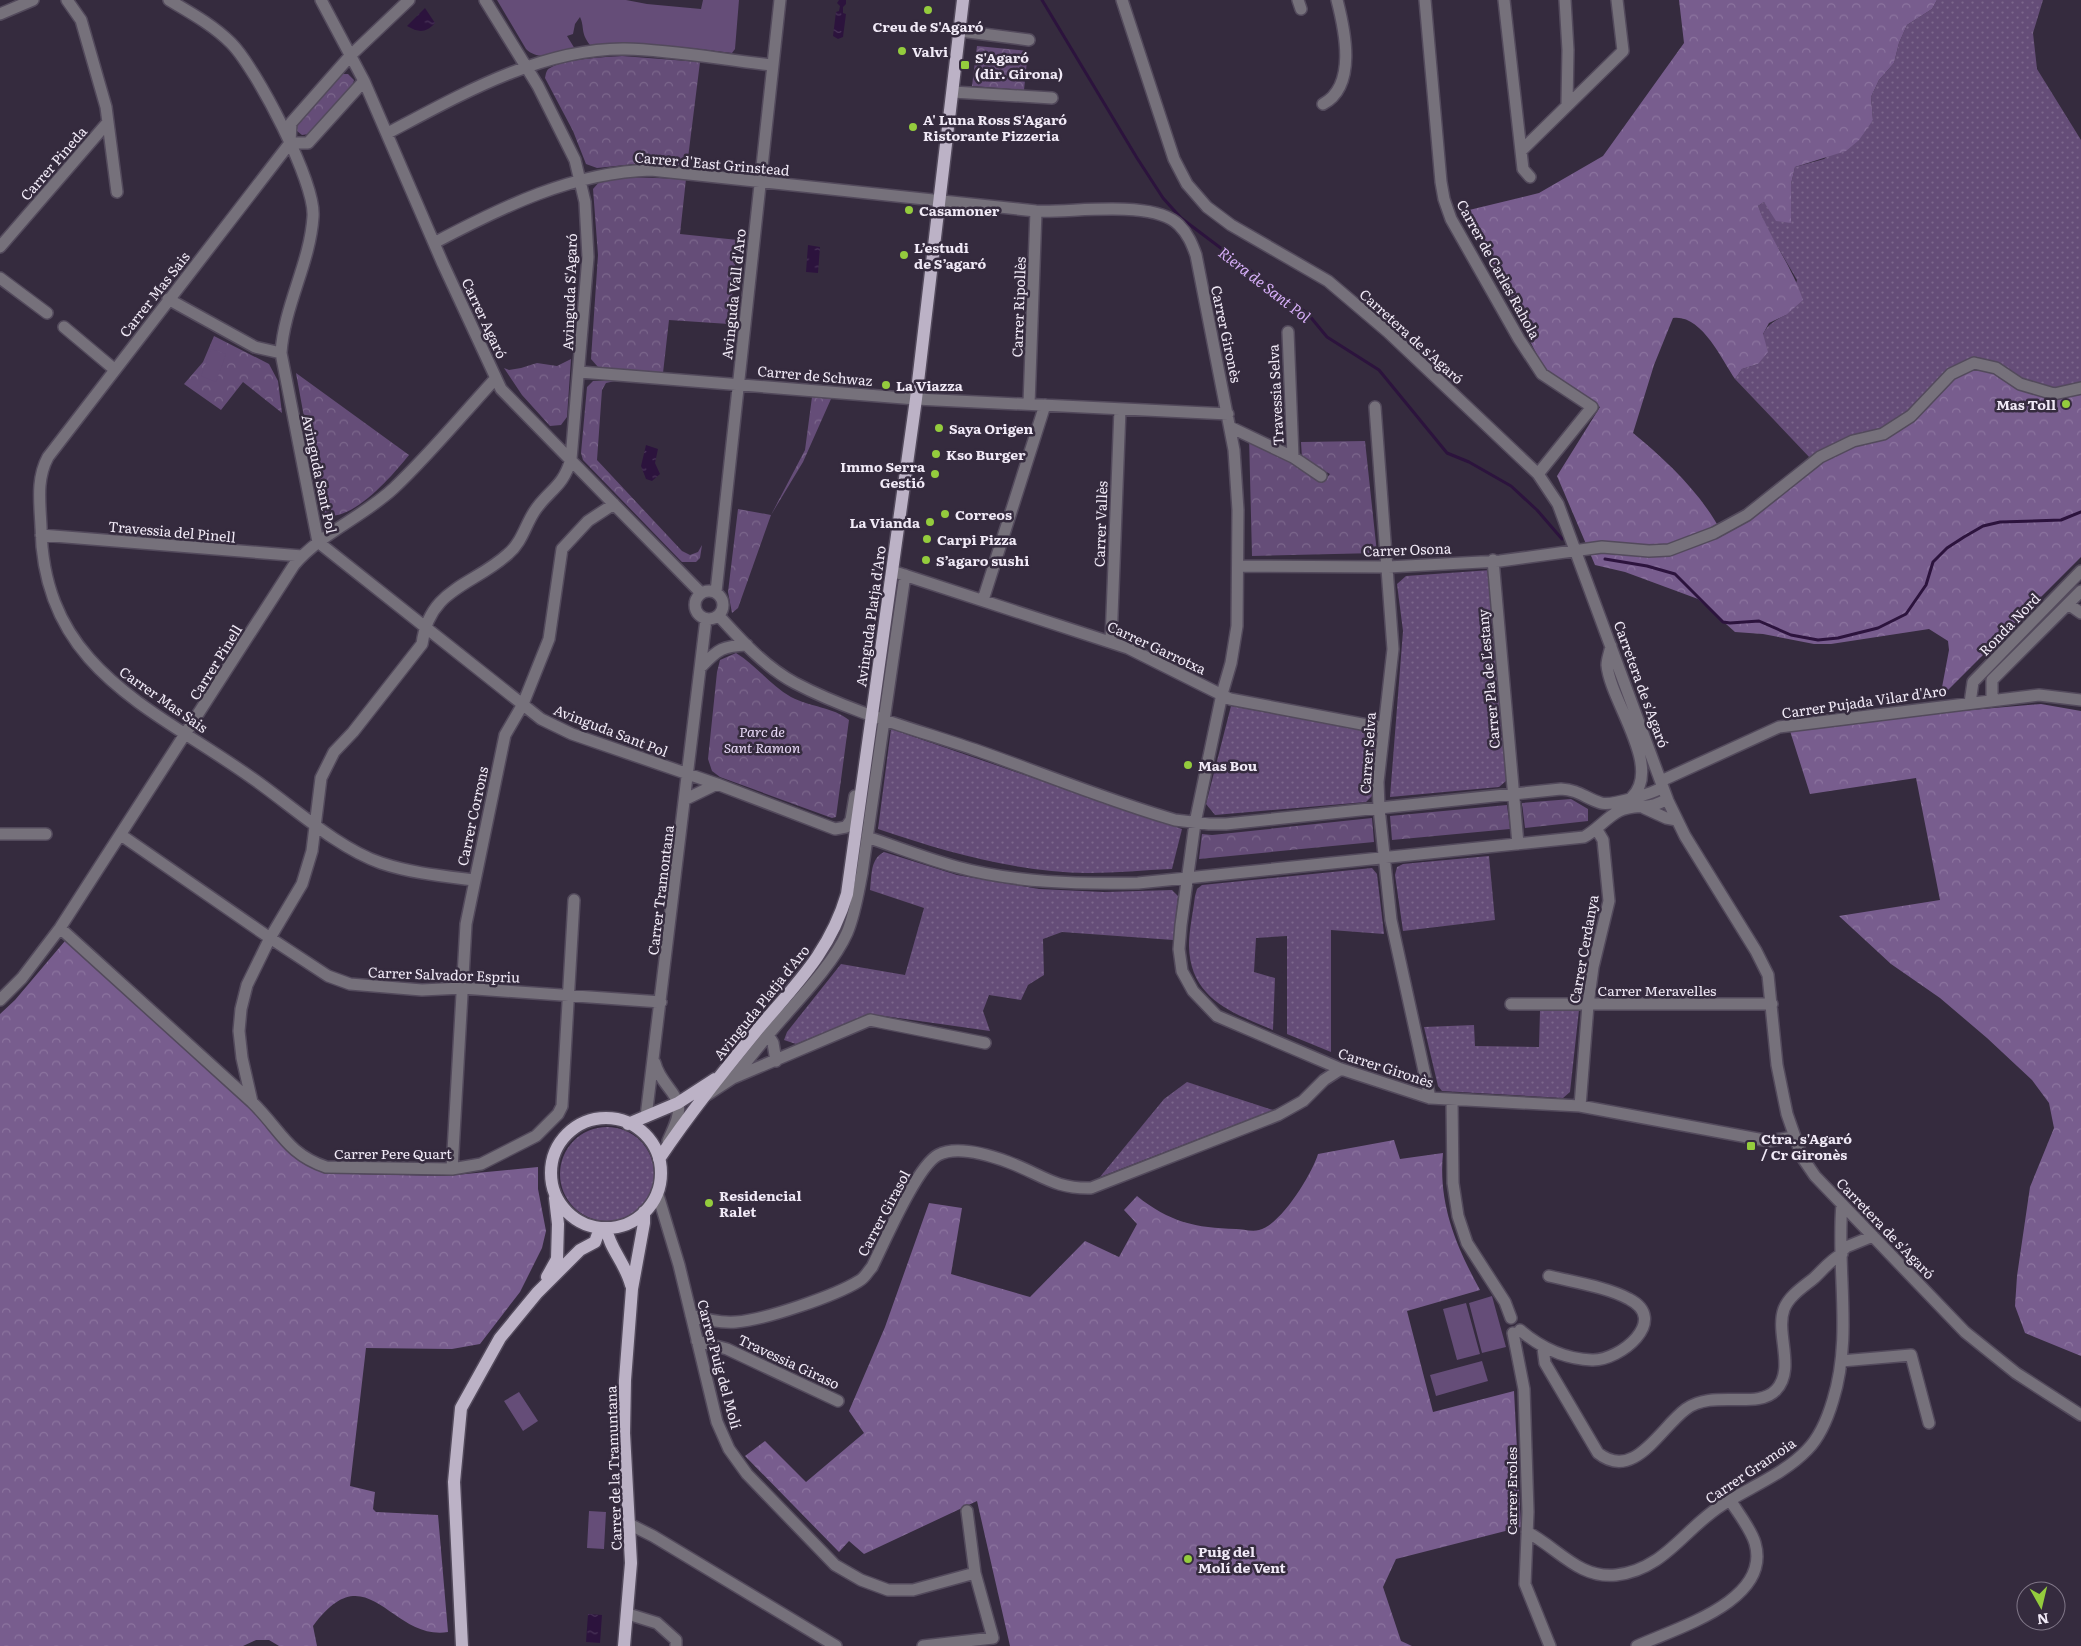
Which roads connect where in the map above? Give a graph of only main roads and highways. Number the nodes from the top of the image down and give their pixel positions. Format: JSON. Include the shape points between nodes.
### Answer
{"nodes":[{"id":1,"x":963,"y":0,"type":"edge"},
{"id":2,"x":703,"y":1092,"type":"junction"},
{"id":3,"x":628,"y":1124,"type":"junction"},
{"id":4,"x":659,"y":1160,"type":"junction"},
{"id":5,"x":554,"y":1193,"type":"junction"},
{"id":6,"x":645,"y":1211,"type":"junction"},
{"id":7,"x":603,"y":1228,"type":"junction"},
{"id":8,"x":580,"y":1250,"type":"junction"},
{"id":9,"x":614,"y":1251,"type":"junction"},
{"id":10,"x":632,"y":1290,"type":"junction"},
{"id":11,"x":537,"y":1293,"type":"junction"},
{"id":12,"x":462,"y":1646,"type":"edge"},
{"id":13,"x":624,"y":1646,"type":"edge"}],
"edges":[{"from":1,"to":2,"type":"main road","name":"Avinguda Platja d'Aro","via":[[941,201],[891,572],[878,716],[866,762],[847,894],[831,936],[816,960],[720,1076]]},
{"from":2,"to":3,"type":"main road"},
{"from":2,"to":4,"type":"main road","name":"Avinguda Platja d'Aro"},
{"from":3,"to":4,"type":"main road","via":[[649,1139]]},
{"from":3,"to":5,"type":"main road","via":[[600,1119],[568,1133],[557,1147],[552,1164]]},
{"from":4,"to":6,"type":"main road","via":[[657,1192]]},
{"from":5,"to":7,"type":"main road","via":[[569,1215],[584,1224]]},
{"from":5,"to":11,"type":"main road","via":[[558,1224],[557,1259]]},
{"from":6,"to":7,"type":"main road","via":[[625,1225]]},
{"from":6,"to":10,"type":"main road","name":"Carrer de la Tramuntana"},
{"from":7,"to":8,"type":"main road","via":[[595,1242]]},
{"from":7,"to":9,"type":"main road","name":"Carrer de la Tramuntana"},
{"from":8,"to":9,"type":"main road"},
{"from":8,"to":11,"type":"main road"},
{"from":9,"to":10,"type":"main road","name":"Carrer de la Tramuntana","via":[[626,1269]]},
{"from":10,"to":13,"type":"main road","name":"Carrer de la Tramuntana","via":[[625,1380],[624,1433],[631,1525]]},
{"from":11,"to":12,"type":"main road","via":[[500,1338],[461,1408],[454,1482]]}]}
